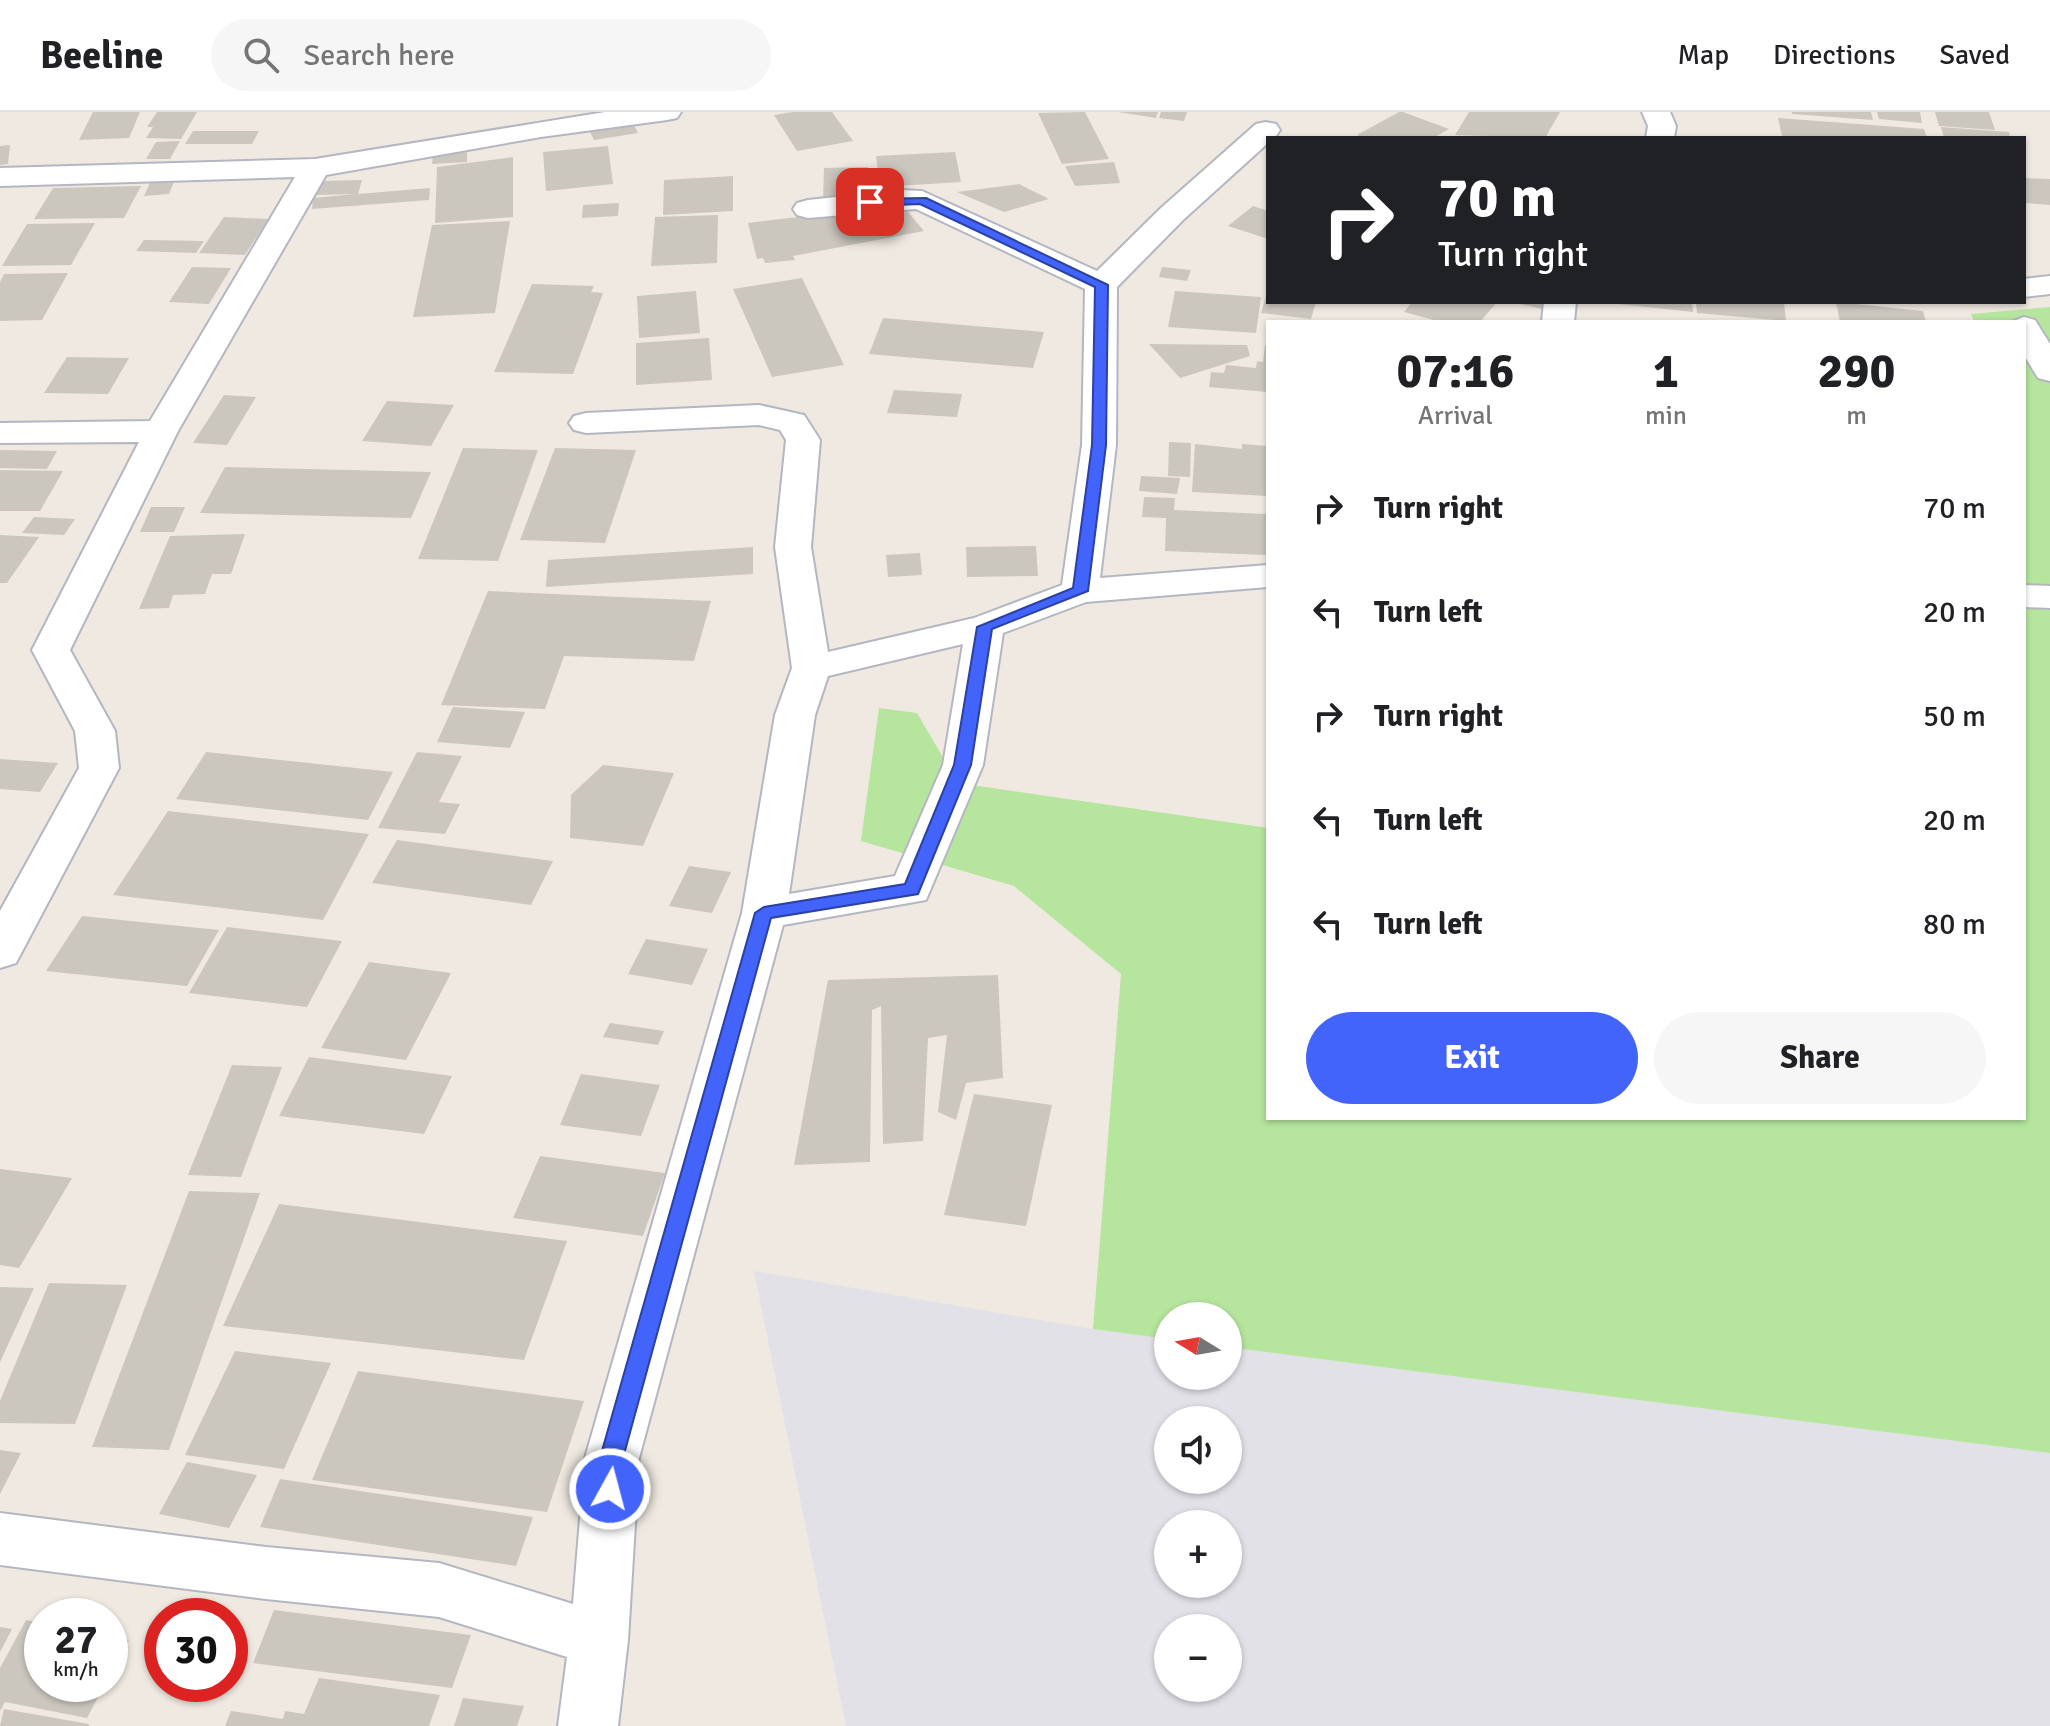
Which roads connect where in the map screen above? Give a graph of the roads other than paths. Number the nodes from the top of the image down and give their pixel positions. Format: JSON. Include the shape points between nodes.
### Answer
{"nodes":[{"id":1,"x":667,"y":112,"type":"edge"},
{"id":2,"x":1656,"y":112,"type":"edge"},
{"id":3,"x":538,"y":120,"type":"edge"},
{"id":4,"x":1264,"y":127,"type":"edge"},
{"id":5,"x":1660,"y":136,"type":"edge"},
{"id":6,"x":315,"y":168,"type":"junction"},
{"id":7,"x":0,"y":177,"type":"edge"},
{"id":8,"x":808,"y":209,"type":"dead end"},
{"id":9,"x":1101,"y":285,"type":"junction"},
{"id":10,"x":2050,"y":285,"type":"edge"},
{"id":11,"x":2026,"y":288,"type":"edge"},
{"id":12,"x":2026,"y":331,"type":"edge"},
{"id":13,"x":2050,"y":371,"type":"edge"},
{"id":14,"x":586,"y":423,"type":"dead end"},
{"id":15,"x":161,"y":431,"type":"junction"},
{"id":16,"x":0,"y":433,"type":"edge"},
{"id":17,"x":1266,"y":576,"type":"edge"},
{"id":18,"x":1080,"y":591,"type":"junction"},
{"id":19,"x":2026,"y":596,"type":"edge"},
{"id":20,"x":2050,"y":597,"type":"edge"},
{"id":21,"x":985,"y":627,"type":"junction"},
{"id":22,"x":811,"y":668,"type":"junction"},
{"id":23,"x":764,"y":913,"type":"junction"},
{"id":24,"x":0,"y":952,"type":"edge"},
{"id":25,"x":0,"y":1539,"type":"edge"},
{"id":26,"x":599,"y":1640,"type":"junction"},
{"id":27,"x":588,"y":1726,"type":"edge"}],
"edges":[{"from":1,"to":3,"type":"street"},
{"from":2,"to":5,"type":"street"},
{"from":3,"to":6,"type":"street"},
{"from":4,"to":9,"type":"street"},
{"from":6,"to":7,"type":"street"},
{"from":6,"to":15,"type":"street"},
{"from":8,"to":9,"type":"street","via":[[922,200]]},
{"from":9,"to":18,"type":"street","via":[[1099,445]]},
{"from":10,"to":11,"type":"street"},
{"from":12,"to":13,"type":"street"},
{"from":14,"to":22,"type":"street","via":[[759,415],[792,422],[803,440],[793,547]]},
{"from":15,"to":16,"type":"street"},
{"from":15,"to":24,"type":"street","via":[[51,650],[95,731],[99,768]]},
{"from":17,"to":18,"type":"street"},
{"from":18,"to":21,"type":"street"},
{"from":19,"to":20,"type":"street"},
{"from":21,"to":22,"type":"street"},
{"from":21,"to":23,"type":"street","via":[[963,765],[911,889]]},
{"from":22,"to":23,"type":"street","via":[[795,715]]},
{"from":23,"to":26,"type":"street","via":[[612,1458]]},
{"from":25,"to":26,"type":"street","via":[[439,1590]]},
{"from":26,"to":27,"type":"street"}]}
